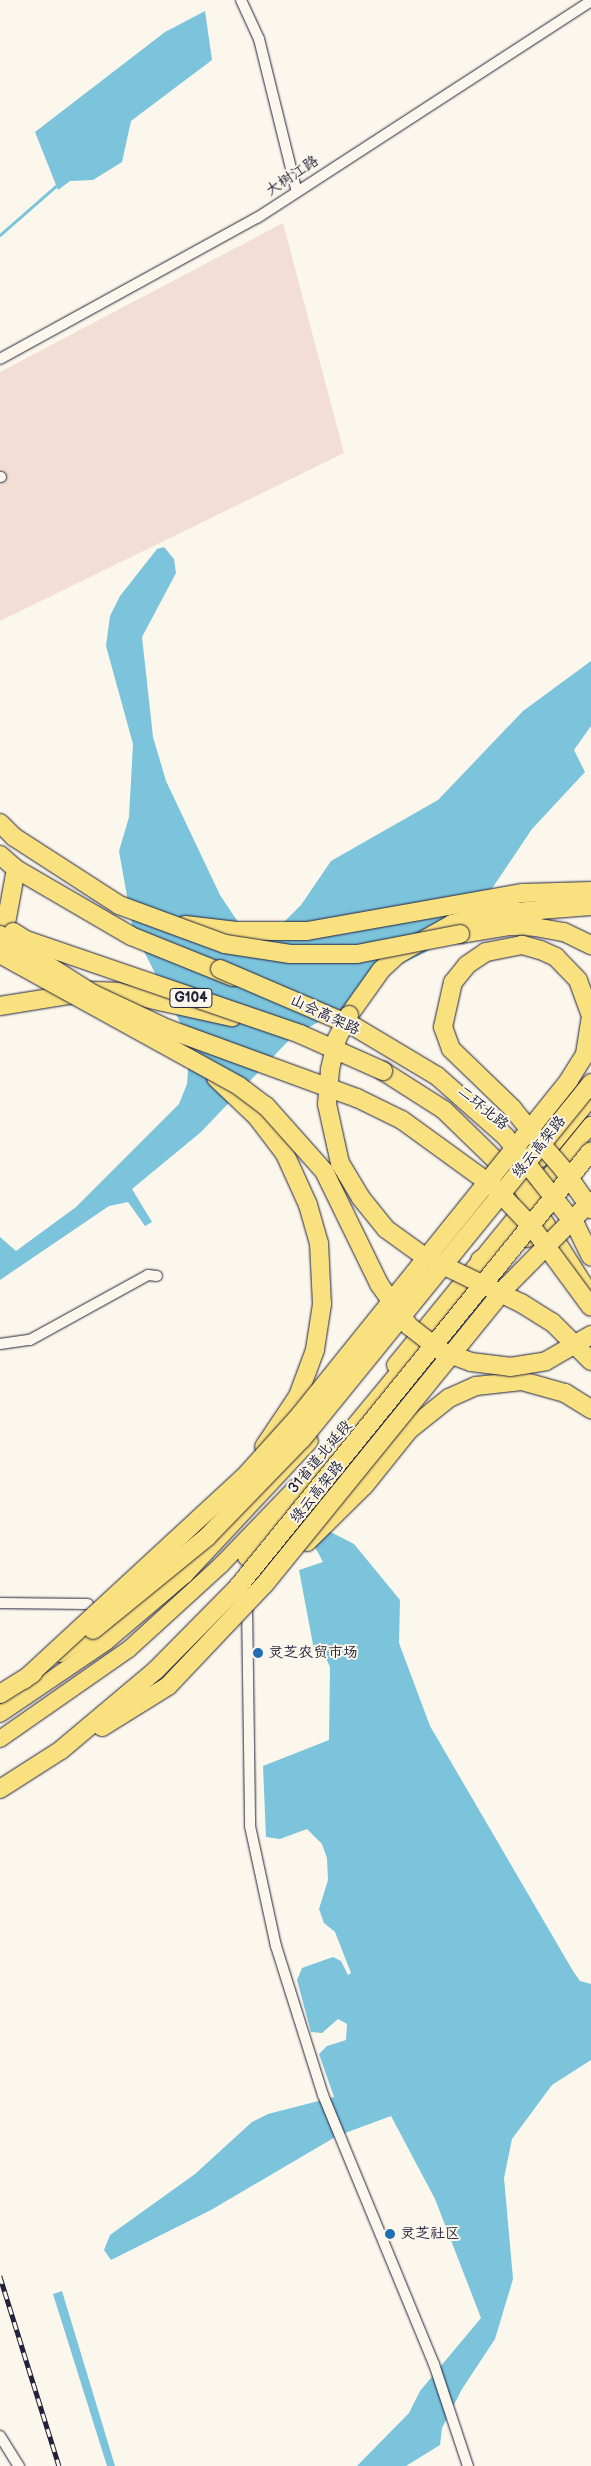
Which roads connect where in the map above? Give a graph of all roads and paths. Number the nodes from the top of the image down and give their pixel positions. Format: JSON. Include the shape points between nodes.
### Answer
{"nodes":[{"id":1,"x":240,"y":0,"type":"edge"},
{"id":2,"x":591,"y":1,"type":"edge"},
{"id":3,"x":296,"y":190,"type":"junction"},
{"id":4,"x":0,"y":360,"type":"edge"},
{"id":5,"x":0,"y":823,"type":"edge"},
{"id":6,"x":0,"y":845,"type":"edge"},
{"id":7,"x":0,"y":854,"type":"edge"},
{"id":8,"x":16,"y":869,"type":"junction"},
{"id":9,"x":591,"y":891,"type":"edge"},
{"id":10,"x":119,"y":906,"type":"junction"},
{"id":11,"x":591,"y":906,"type":"edge"},
{"id":12,"x":0,"y":923,"type":"edge"},
{"id":13,"x":0,"y":935,"type":"edge"},
{"id":14,"x":591,"y":945,"type":"edge"},
{"id":15,"x":0,"y":955,"type":"edge"},
{"id":16,"x":0,"y":1006,"type":"edge"},
{"id":17,"x":300,"y":1034,"type":"junction"},
{"id":18,"x":166,"y":1049,"type":"junction"},
{"id":19,"x":591,"y":1083,"type":"edge"},
{"id":20,"x":591,"y":1098,"type":"edge"},
{"id":21,"x":591,"y":1126,"type":"edge"},
{"id":22,"x":591,"y":1151,"type":"edge"},
{"id":23,"x":541,"y":1158,"type":"junction"},
{"id":24,"x":554,"y":1170,"type":"junction"},
{"id":25,"x":525,"y":1191,"type":"junction"},
{"id":26,"x":591,"y":1201,"type":"edge"},
{"id":27,"x":591,"y":1209,"type":"edge"},
{"id":28,"x":591,"y":1215,"type":"edge"},
{"id":29,"x":512,"y":1239,"type":"junction"},
{"id":30,"x":561,"y":1246,"type":"junction"},
{"id":31,"x":591,"y":1257,"type":"edge"},
{"id":32,"x":480,"y":1260,"type":"junction"},
{"id":33,"x":158,"y":1276,"type":"dead end"},
{"id":34,"x":591,"y":1297,"type":"edge"},
{"id":35,"x":591,"y":1308,"type":"edge"},
{"id":36,"x":591,"y":1335,"type":"edge"},
{"id":37,"x":0,"y":1344,"type":"edge"},
{"id":38,"x":591,"y":1361,"type":"edge"},
{"id":39,"x":591,"y":1409,"type":"edge"},
{"id":40,"x":244,"y":1477,"type":"junction"},
{"id":41,"x":247,"y":1557,"type":"joint"},
{"id":42,"x":184,"y":1575,"type":"junction"},
{"id":43,"x":264,"y":1585,"type":"junction"},
{"id":44,"x":0,"y":1603,"type":"edge"},
{"id":45,"x":88,"y":1604,"type":"dead end"},
{"id":46,"x":24,"y":1680,"type":"junction"},
{"id":47,"x":0,"y":1692,"type":"edge"},
{"id":48,"x":0,"y":1714,"type":"edge"},
{"id":49,"x":0,"y":1739,"type":"edge"},
{"id":50,"x":0,"y":1790,"type":"edge"},
{"id":51,"x":0,"y":2436,"type":"edge"},
{"id":52,"x":19,"y":2466,"type":"edge"},
{"id":53,"x":468,"y":2466,"type":"edge"}],
"edges":[{"from":1,"to":3,"type":"street","via":[[259,39]]},
{"from":2,"to":3,"type":"street","name":"大树江路"},
{"from":3,"to":4,"type":"street","name":"大树江路","via":[[256,218]]},
{"from":5,"to":10,"type":"highway","bridge":true,"via":[[14,837]]},
{"from":6,"to":31,"type":"highway","name":"山会高架路","bridge":true,"via":[[124,927],[355,1027],[437,1076],[505,1136],[576,1226]]},
{"from":7,"to":8,"type":"highway","number":"G104"},
{"from":8,"to":15,"type":"highway"},
{"from":8,"to":23,"type":"highway","name":"二环北路","number":"G104","bridge":true,"via":[[131,936],[355,1025],[433,1068]]},
{"from":9,"to":10,"type":"highway","via":[[522,893],[307,931],[193,927]]},
{"from":10,"to":14,"type":"highway","bridge":true,"via":[[225,944],[290,954],[357,954],[510,926],[564,932]]},
{"from":11,"to":38,"type":"highway","bridge":true,"via":[[489,914],[452,924],[397,955],[360,996],[337,1039],[327,1104],[340,1163],[386,1229],[422,1255],[521,1303],[552,1322]]},
{"from":12,"to":17,"type":"highway","number":"G104","bridge":true,"via":[[26,940]]},
{"from":13,"to":35,"type":"highway","bridge":true,"via":[[93,994],[168,1029],[358,1098],[402,1120],[493,1186],[532,1227]]},
{"from":15,"to":18,"type":"highway","bridge":true},
{"from":16,"to":17,"type":"highway","bridge":true,"via":[[94,991],[147,997]]},
{"from":17,"to":25,"type":"highway","number":"G104","bridge":true,"via":[[383,1070],[444,1110]]},
{"from":18,"to":36,"type":"highway","bridge":true,"via":[[239,1086],[303,1145],[342,1201],[379,1284],[409,1326],[441,1352],[471,1362],[510,1367],[546,1361]]},
{"from":18,"to":40,"type":"highway","bridge":true,"via":[[225,1084],[257,1118],[284,1154],[308,1205],[320,1243],[322,1304],[315,1350],[298,1396]]},
{"from":19,"to":46,"type":"highway","name":"绿云高架路","bridge":true,"via":[[340,1393],[260,1484],[207,1538],[117,1613]]},
{"from":20,"to":23,"type":"main road"},
{"from":21,"to":24,"type":"main road","name":"31省道北延段"},
{"from":22,"to":50,"type":"highway","name":"绿云高架路","bridge":true,"via":[[238,1588],[156,1670],[61,1750]]},
{"from":23,"to":24,"type":"highway","name":"二环北路","number":"G104"},
{"from":23,"to":25,"type":"main road"},
{"from":24,"to":25,"type":"main road","name":"31省道北延段"},
{"from":24,"to":28,"type":"highway","name":"二环北路","number":"G104"},
{"from":25,"to":30,"type":"highway","number":"G104"},
{"from":25,"to":32,"type":"main road","name":"31省道北延段"},
{"from":25,"to":42,"type":"main road","via":[[350,1391],[294,1461]]},
{"from":26,"to":43,"type":"highway","bridge":true,"via":[[507,1286]]},
{"from":27,"to":40,"type":"highway","bridge":true,"via":[[562,1169],[530,1131],[524,1123],[512,1108],[451,1050],[443,1027],[453,982],[467,965],[486,952],[522,945],[556,957],[569,968],[587,997],[591,1016],[585,1054],[569,1080],[531,1127],[525,1134],[513,1150],[462,1212],[356,1344],[325,1384]]},
{"from":29,"to":30,"type":"highway","via":[[534,1237]]},
{"from":29,"to":32,"type":"highway"},
{"from":29,"to":41,"type":"highway"},
{"from":30,"to":34,"type":"highway","number":"G104"},
{"from":32,"to":49,"type":"main road","name":"31省道北延段","via":[[308,1474],[207,1578],[129,1649]]},
{"from":33,"to":37,"type":"street","via":[[148,1275],[30,1340]]},
{"from":39,"to":43,"type":"highway","bridge":true,"via":[[566,1393],[522,1381],[476,1386],[449,1398],[408,1430],[364,1486]]},
{"from":40,"to":46,"type":"highway","bridge":true},
{"from":41,"to":53,"type":"street","via":[[250,1826],[276,1946],[323,2095],[434,2364]]},
{"from":42,"to":47,"type":"main road","bridge":true},
{"from":42,"to":48,"type":"main road","via":[[106,1642]]},
{"from":43,"to":50,"type":"highway","bridge":true,"via":[[168,1686]]},
{"from":44,"to":45,"type":"street"},
{"from":46,"to":47,"type":"highway","name":"绿云高架路","bridge":true},
{"from":51,"to":52,"type":"street"}]}
